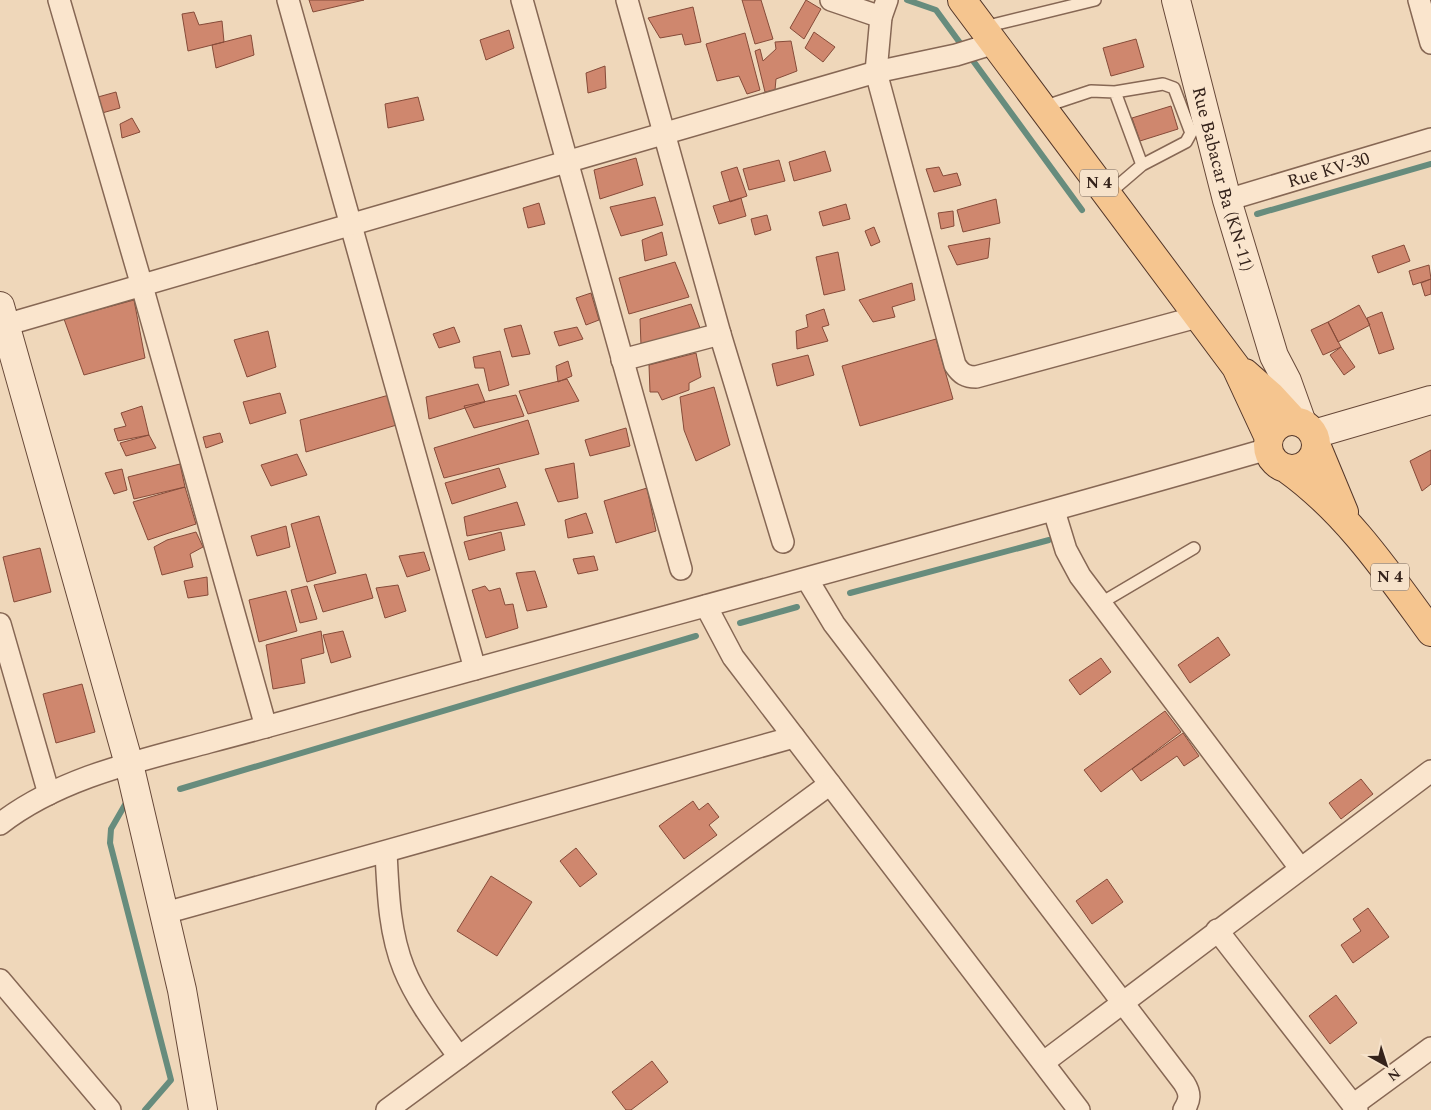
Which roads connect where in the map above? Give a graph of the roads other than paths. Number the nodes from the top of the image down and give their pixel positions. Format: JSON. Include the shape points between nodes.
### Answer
{"nodes":[{"id":1,"x":59,"y":0,"type":"edge"},
{"id":2,"x":288,"y":0,"type":"edge"},
{"id":3,"x":522,"y":0,"type":"edge"},
{"id":4,"x":627,"y":0,"type":"edge"},
{"id":5,"x":831,"y":0,"type":"edge"},
{"id":6,"x":962,"y":0,"type":"edge"},
{"id":7,"x":1095,"y":0,"type":"edge"},
{"id":8,"x":1176,"y":0,"type":"edge"},
{"id":9,"x":1419,"y":0,"type":"edge"},
{"id":10,"x":884,"y":9,"type":"edge"},
{"id":11,"x":986,"y":39,"type":"junction"},
{"id":12,"x":1431,"y":43,"type":"edge"},
{"id":13,"x":876,"y":72,"type":"junction"},
{"id":14,"x":1114,"y":92,"type":"junction"},
{"id":15,"x":1043,"y":107,"type":"junction"},
{"id":16,"x":664,"y":135,"type":"junction"},
{"id":17,"x":1431,"y":140,"type":"edge"},
{"id":18,"x":567,"y":164,"type":"junction"},
{"id":19,"x":1142,"y":164,"type":"junction"},
{"id":20,"x":1108,"y":195,"type":"junction"},
{"id":21,"x":1227,"y":200,"type":"junction"},
{"id":22,"x":350,"y":226,"type":"junction"},
{"id":23,"x":142,"y":286,"type":"junction"},
{"id":24,"x":3,"y":316,"type":"edge"},
{"id":25,"x":1197,"y":316,"type":"junction"},
{"id":26,"x":720,"y":334,"type":"junction"},
{"id":27,"x":1274,"y":356,"type":"junction"},
{"id":28,"x":622,"y":360,"type":"junction"},
{"id":29,"x":1236,"y":367,"type":"junction"},
{"id":30,"x":1272,"y":396,"type":"junction"},
{"id":31,"x":1431,"y":400,"type":"edge"},
{"id":32,"x":1307,"y":431,"type":"junction"},
{"id":33,"x":1268,"y":444,"type":"junction"},
{"id":34,"x":1287,"y":469,"type":"junction"},
{"id":35,"x":1054,"y":511,"type":"junction"},
{"id":36,"x":1349,"y":522,"type":"junction"},
{"id":37,"x":783,"y":542,"type":"dead end"},
{"id":38,"x":1194,"y":548,"type":"dead end"},
{"id":39,"x":681,"y":569,"type":"dead end"},
{"id":40,"x":807,"y":579,"type":"junction"},
{"id":41,"x":1101,"y":603,"type":"junction"},
{"id":42,"x":706,"y":606,"type":"junction"},
{"id":43,"x":0,"y":624,"type":"edge"},
{"id":44,"x":1431,"y":632,"type":"edge"},
{"id":45,"x":474,"y":669,"type":"junction"},
{"id":46,"x":266,"y":727,"type":"junction"},
{"id":47,"x":794,"y":737,"type":"junction"},
{"id":48,"x":129,"y":764,"type":"junction"},
{"id":49,"x":1431,"y":771,"type":"edge"},
{"id":50,"x":830,"y":784,"type":"junction"},
{"id":51,"x":49,"y":794,"type":"junction"},
{"id":52,"x":0,"y":824,"type":"edge"},
{"id":53,"x":386,"y":852,"type":"junction"},
{"id":54,"x":1300,"y":868,"type":"junction"},
{"id":55,"x":165,"y":913,"type":"junction"},
{"id":56,"x":1217,"y":930,"type":"junction"},
{"id":57,"x":0,"y":980,"type":"edge"},
{"id":58,"x":1123,"y":1003,"type":"junction"},
{"id":59,"x":1431,"y":1048,"type":"edge"},
{"id":60,"x":459,"y":1057,"type":"junction"},
{"id":61,"x":1044,"y":1062,"type":"junction"},
{"id":62,"x":200,"y":1108,"type":"edge"},
{"id":63,"x":395,"y":1108,"type":"edge"},
{"id":64,"x":1355,"y":1108,"type":"edge"},
{"id":65,"x":110,"y":1110,"type":"edge"},
{"id":66,"x":1079,"y":1110,"type":"edge"},
{"id":67,"x":1184,"y":1110,"type":"edge"}],
"edges":[{"from":1,"to":23,"type":"street"},
{"from":2,"to":22,"type":"street"},
{"from":3,"to":18,"type":"street"},
{"from":4,"to":16,"type":"street"},
{"from":5,"to":10,"type":"street"},
{"from":6,"to":11,"type":"main road","number":"N 4"},
{"from":7,"to":11,"type":"lane"},
{"from":8,"to":21,"type":"street","name":"Rue Babacar Ba (KN-11)"},
{"from":9,"to":12,"type":"street"},
{"from":10,"to":13,"type":"street"},
{"from":11,"to":13,"type":"street","via":[[956,55]]},
{"from":11,"to":15,"type":"main road","number":"N 4"},
{"from":13,"to":16,"type":"street"},
{"from":13,"to":25,"type":"street","via":[[955,366],[960,372],[976,377]]},
{"from":14,"to":15,"type":"lane","via":[[1091,91]]},
{"from":14,"to":19,"type":"lane"},
{"from":14,"to":19,"type":"lane","via":[[1164,84],[1174,88],[1191,133],[1186,142]]},
{"from":15,"to":20,"type":"main road","number":"N 4"},
{"from":16,"to":18,"type":"street"},
{"from":16,"to":26,"type":"street"},
{"from":17,"to":21,"type":"street","name":"Rue KV-30"},
{"from":18,"to":22,"type":"street"},
{"from":18,"to":28,"type":"street"},
{"from":19,"to":20,"type":"lane"},
{"from":20,"to":25,"type":"main road","number":"N 4"},
{"from":21,"to":27,"type":"street","name":"Rue Babacar Ba (KN-11)"},
{"from":22,"to":23,"type":"street"},
{"from":22,"to":45,"type":"street"},
{"from":23,"to":24,"type":"street"},
{"from":23,"to":46,"type":"street"},
{"from":24,"to":48,"type":"street"},
{"from":25,"to":29,"type":"main road","number":"N 4"},
{"from":26,"to":28,"type":"street"},
{"from":26,"to":37,"type":"street"},
{"from":27,"to":30,"type":"street"},
{"from":27,"to":32,"type":"street"},
{"from":28,"to":39,"type":"street"},
{"from":29,"to":30,"type":"main road","number":"N 4"},
{"from":29,"to":33,"type":"main road","number":"N 4"},
{"from":30,"to":32,"type":"main road","number":"N 4"},
{"from":31,"to":32,"type":"street"},
{"from":32,"to":33,"type":"main road","via":[[1279,425]]},
{"from":32,"to":34,"type":"main road","via":[[1312,460]]},
{"from":32,"to":36,"type":"main road","number":"N 4"},
{"from":33,"to":34,"type":"main road","number":"N 4","via":[[1274,462]]},
{"from":33,"to":35,"type":"street"},
{"from":34,"to":36,"type":"main road","number":"N 4"},
{"from":35,"to":40,"type":"street"},
{"from":35,"to":41,"type":"street","via":[[1071,560]]},
{"from":36,"to":44,"type":"main road","number":"N 4"},
{"from":38,"to":41,"type":"lane"},
{"from":40,"to":42,"type":"street"},
{"from":40,"to":58,"type":"street","via":[[834,624]]},
{"from":41,"to":54,"type":"street"},
{"from":42,"to":45,"type":"street"},
{"from":42,"to":47,"type":"street","via":[[733,657]]},
{"from":43,"to":51,"type":"street"},
{"from":45,"to":46,"type":"street"},
{"from":46,"to":48,"type":"street"},
{"from":47,"to":50,"type":"street"},
{"from":47,"to":53,"type":"street"},
{"from":48,"to":51,"type":"street"},
{"from":48,"to":55,"type":"street"},
{"from":49,"to":54,"type":"street"},
{"from":50,"to":60,"type":"street"},
{"from":50,"to":61,"type":"street"},
{"from":51,"to":52,"type":"street"},
{"from":53,"to":55,"type":"street"},
{"from":53,"to":60,"type":"street","via":[[392,923],[404,969],[418,997]]},
{"from":54,"to":56,"type":"street"},
{"from":55,"to":62,"type":"street","via":[[185,1008]]},
{"from":56,"to":58,"type":"street"},
{"from":56,"to":64,"type":"street"},
{"from":57,"to":65,"type":"street"},
{"from":58,"to":61,"type":"street"},
{"from":58,"to":67,"type":"street","via":[[1189,1092]]},
{"from":59,"to":64,"type":"street"},
{"from":60,"to":63,"type":"street"},
{"from":61,"to":66,"type":"street"}]}
